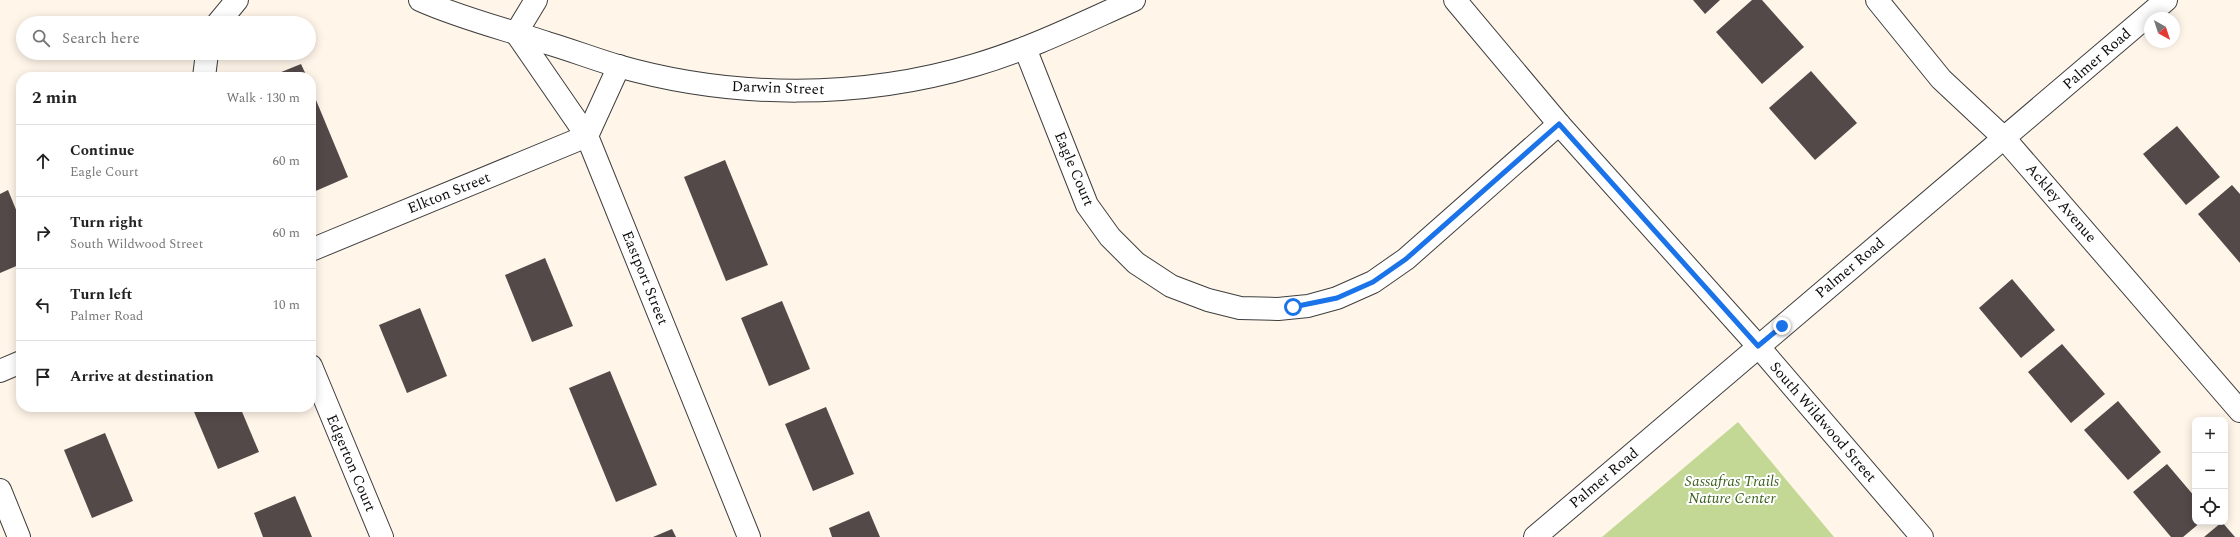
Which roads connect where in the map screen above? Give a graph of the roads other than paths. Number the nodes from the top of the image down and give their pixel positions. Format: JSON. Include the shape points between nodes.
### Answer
{"nodes":[{"id":1,"x":237,"y":0,"type":"edge"},
{"id":2,"x":420,"y":0,"type":"edge"},
{"id":3,"x":536,"y":0,"type":"edge"},
{"id":4,"x":1134,"y":0,"type":"edge"},
{"id":5,"x":1455,"y":0,"type":"edge"},
{"id":6,"x":1877,"y":0,"type":"edge"},
{"id":7,"x":2166,"y":0,"type":"edge"},
{"id":8,"x":224,"y":16,"type":"edge"},
{"id":9,"x":516,"y":32,"type":"junction"},
{"id":10,"x":1025,"y":48,"type":"junction"},
{"id":11,"x":206,"y":60,"type":"edge"},
{"id":12,"x":619,"y":66,"type":"junction"},
{"id":13,"x":205,"y":72,"type":"edge"},
{"id":14,"x":1559,"y":124,"type":"junction"},
{"id":15,"x":587,"y":136,"type":"junction"},
{"id":16,"x":2004,"y":138,"type":"junction"},
{"id":17,"x":316,"y":248,"type":"edge"},
{"id":18,"x":1758,"y":346,"type":"junction"},
{"id":19,"x":16,"y":364,"type":"edge"},
{"id":20,"x":0,"y":371,"type":"edge"},
{"id":21,"x":316,"y":378,"type":"edge"},
{"id":22,"x":2240,"y":411,"type":"edge"},
{"id":23,"x":0,"y":490,"type":"edge"},
{"id":24,"x":19,"y":537,"type":"edge"},
{"id":25,"x":382,"y":537,"type":"edge"},
{"id":26,"x":750,"y":537,"type":"edge"},
{"id":27,"x":1535,"y":537,"type":"edge"},
{"id":28,"x":1922,"y":537,"type":"edge"}],
"edges":[{"from":1,"to":8,"type":"street"},
{"from":2,"to":9,"type":"street","name":"Darwin Street"},
{"from":3,"to":9,"type":"street"},
{"from":4,"to":10,"type":"street","name":"Darwin Street"},
{"from":5,"to":14,"type":"street","name":"South Wildwood Street"},
{"from":6,"to":16,"type":"street","name":"Ackley Avenue","via":[[1941,79]]},
{"from":7,"to":16,"type":"street","name":"Palmer Road"},
{"from":9,"to":12,"type":"street","name":"Darwin Street"},
{"from":9,"to":15,"type":"street","name":"Eastport Street"},
{"from":10,"to":12,"type":"street","name":"Darwin Street","via":[[976,65],[927,77],[878,86],[829,90],[780,91],[723,86]]},
{"from":10,"to":14,"type":"street","name":"Eagle Court","via":[[1087,205],[1110,237],[1136,263],[1171,286],[1208,300],[1240,308],[1278,309],[1308,306],[1337,298],[1373,282],[1406,259]]},
{"from":11,"to":13,"type":"street"},
{"from":12,"to":15,"type":"street"},
{"from":14,"to":18,"type":"street","name":"South Wildwood Street"},
{"from":15,"to":17,"type":"street","name":"Elkton Street"},
{"from":15,"to":26,"type":"street","name":"Eastport Street"},
{"from":16,"to":18,"type":"street","name":"Palmer Road"},
{"from":16,"to":22,"type":"street","name":"Ackley Avenue"},
{"from":18,"to":27,"type":"street","name":"Palmer Road"},
{"from":18,"to":28,"type":"street","name":"South Wildwood Street"},
{"from":19,"to":20,"type":"street"},
{"from":21,"to":25,"type":"street","name":"Edgerton Court"},
{"from":23,"to":24,"type":"street"}]}
